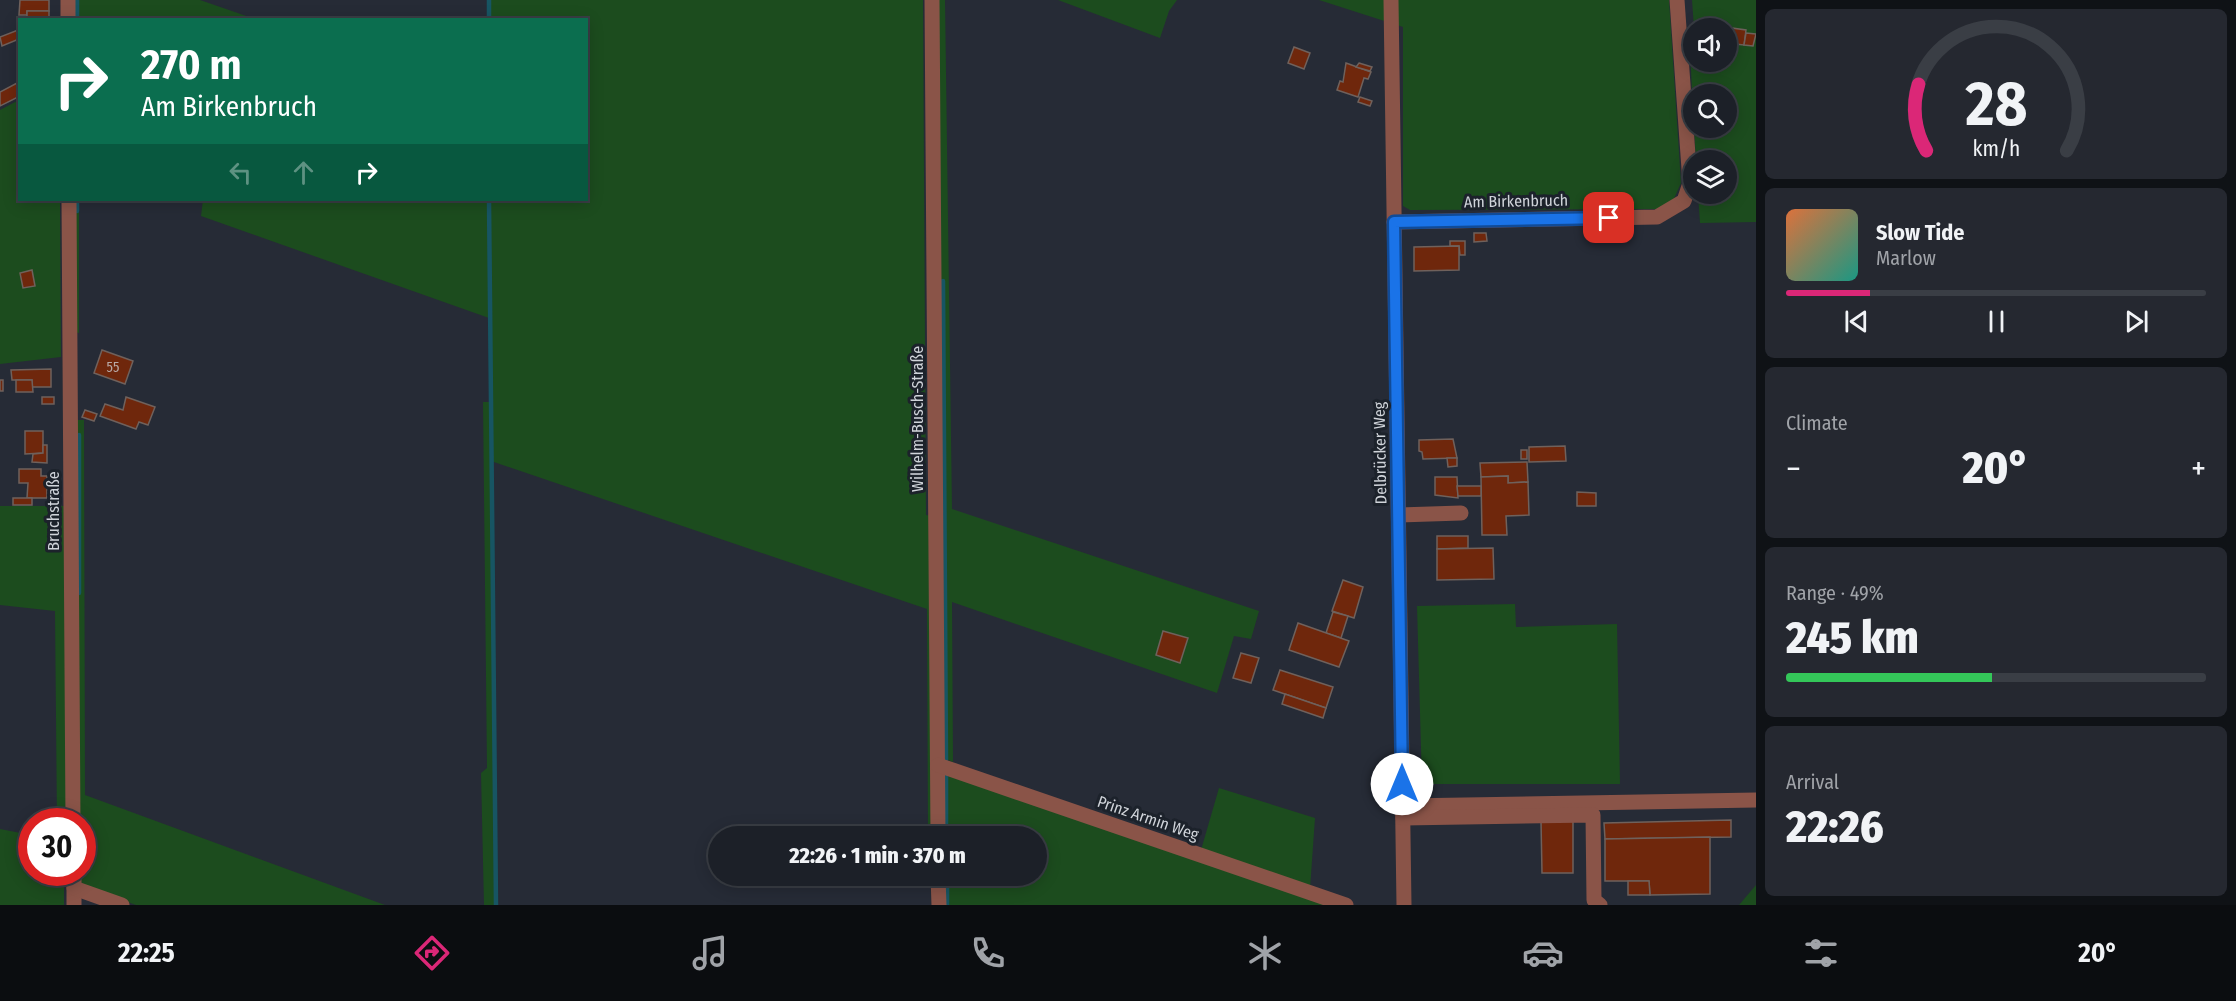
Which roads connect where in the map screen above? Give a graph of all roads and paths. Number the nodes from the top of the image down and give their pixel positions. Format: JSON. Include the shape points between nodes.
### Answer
{"nodes":[{"id":1,"x":68,"y":0,"type":"edge"},
{"id":2,"x":932,"y":0,"type":"edge"},
{"id":3,"x":1391,"y":0,"type":"edge"},
{"id":4,"x":1677,"y":0,"type":"edge"},
{"id":5,"x":68,"y":18,"type":"edge"},
{"id":6,"x":69,"y":201,"type":"edge"},
{"id":7,"x":1394,"y":222,"type":"junction"},
{"id":8,"x":1461,"y":513,"type":"dead end"},
{"id":9,"x":1399,"y":515,"type":"junction"},
{"id":10,"x":938,"y":765,"type":"junction"},
{"id":11,"x":1756,"y":800,"type":"edge"},
{"id":12,"x":73,"y":808,"type":"edge"},
{"id":13,"x":1403,"y":812,"type":"junction"},
{"id":14,"x":938,"y":826,"type":"edge"},
{"id":15,"x":74,"y":886,"type":"edge"},
{"id":16,"x":86,"y":886,"type":"edge"},
{"id":17,"x":938,"y":886,"type":"edge"},
{"id":18,"x":74,"y":905,"type":"edge"},
{"id":19,"x":122,"y":905,"type":"edge"},
{"id":20,"x":939,"y":905,"type":"edge"},
{"id":21,"x":1346,"y":905,"type":"edge"},
{"id":22,"x":1404,"y":905,"type":"edge"},
{"id":23,"x":1600,"y":905,"type":"edge"}],
"edges":[{"from":1,"to":5,"type":"street"},
{"from":2,"to":10,"type":"street","name":"Wilhelm-Busch-Straße"},
{"from":3,"to":7,"type":"street","name":"Delbrücker Weg"},
{"from":4,"to":7,"type":"street","name":"Am Birkenbruch","via":[[1690,183],[1683,201],[1657,217]]},
{"from":6,"to":12,"type":"street","name":"Bruchstraße"},
{"from":7,"to":9,"type":"street","name":"Delbrücker Weg"},
{"from":8,"to":9,"type":"street"},
{"from":9,"to":13,"type":"street","name":"Delbrücker Weg"},
{"from":10,"to":14,"type":"street","name":"Wilhelm-Busch-Straße"},
{"from":10,"to":21,"type":"street","name":"Prinz Armin Weg"},
{"from":11,"to":13,"type":"street"},
{"from":13,"to":22,"type":"street","name":"Delbrücker Weg"},
{"from":13,"to":23,"type":"street","via":[[1593,815],[1594,900]]},
{"from":15,"to":18,"type":"street"},
{"from":16,"to":19,"type":"street"},
{"from":17,"to":20,"type":"street"}]}
